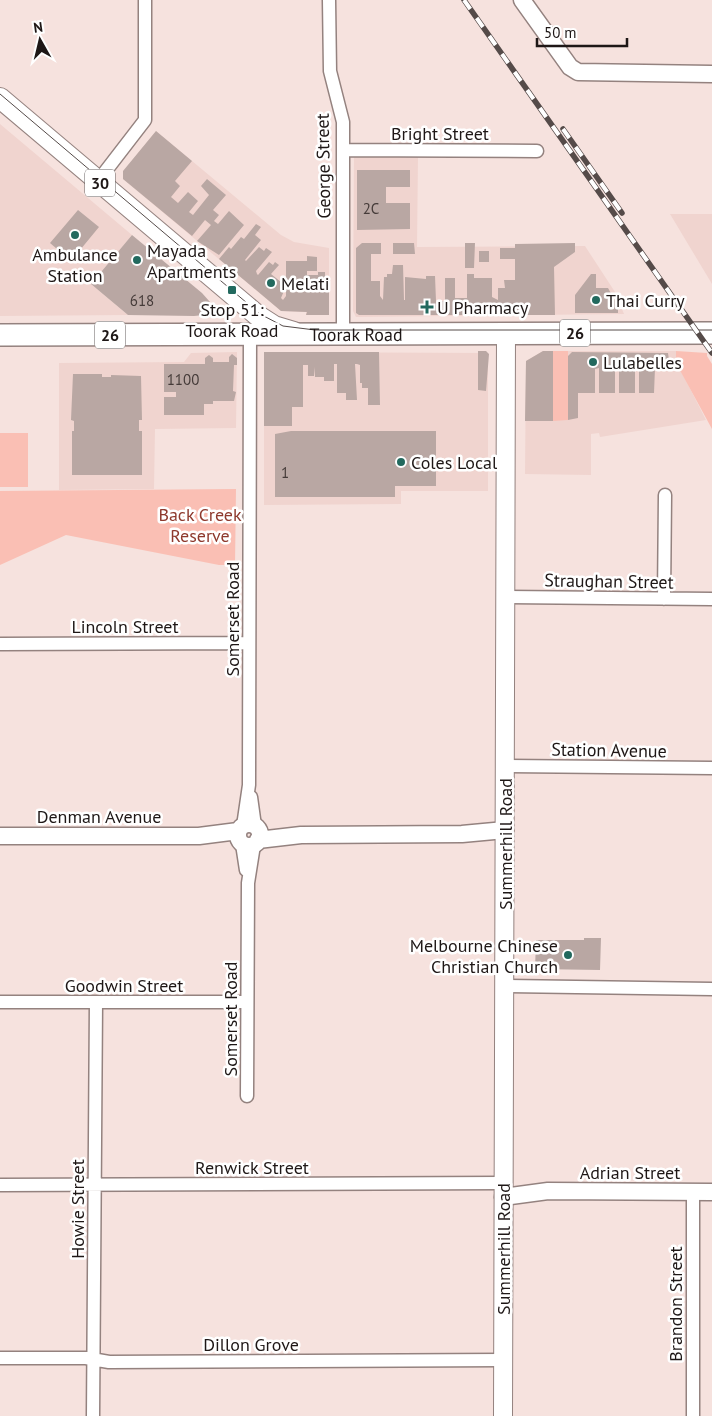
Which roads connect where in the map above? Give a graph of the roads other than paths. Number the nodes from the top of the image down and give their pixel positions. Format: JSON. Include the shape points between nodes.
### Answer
{"nodes":[{"id":1,"x":145,"y":0,"type":"edge"},
{"id":2,"x":329,"y":0,"type":"edge"},
{"id":3,"x":522,"y":0,"type":"edge"},
{"id":4,"x":712,"y":74,"type":"edge"},
{"id":5,"x":0,"y":98,"type":"edge"},
{"id":6,"x":343,"y":150,"type":"junction"},
{"id":7,"x":537,"y":151,"type":"dead end"},
{"id":8,"x":98,"y":181,"type":"junction"},
{"id":9,"x":237,"y":298,"type":"junction"},
{"id":10,"x":343,"y":333,"type":"junction"},
{"id":11,"x":506,"y":333,"type":"junction"},
{"id":12,"x":712,"y":333,"type":"edge"},
{"id":13,"x":220,"y":334,"type":"junction"},
{"id":14,"x":250,"y":334,"type":"junction"},
{"id":15,"x":301,"y":334,"type":"junction"},
{"id":16,"x":0,"y":335,"type":"edge"},
{"id":17,"x":665,"y":495,"type":"dead end"},
{"id":18,"x":506,"y":597,"type":"junction"},
{"id":19,"x":664,"y":599,"type":"junction"},
{"id":20,"x":712,"y":599,"type":"edge"},
{"id":21,"x":250,"y":643,"type":"junction"},
{"id":22,"x":0,"y":644,"type":"edge"},
{"id":23,"x":505,"y":766,"type":"junction"},
{"id":24,"x":712,"y":768,"type":"edge"},
{"id":25,"x":505,"y":834,"type":"junction"},
{"id":26,"x":248,"y":835,"type":"junction"},
{"id":27,"x":0,"y":836,"type":"edge"},
{"id":28,"x":504,"y":986,"type":"junction"},
{"id":29,"x":712,"y":989,"type":"edge"},
{"id":30,"x":0,"y":1002,"type":"edge"},
{"id":31,"x":96,"y":1002,"type":"junction"},
{"id":32,"x":247,"y":1002,"type":"junction"},
{"id":33,"x":247,"y":1096,"type":"dead end"},
{"id":34,"x":0,"y":1185,"type":"edge"},
{"id":35,"x":94,"y":1185,"type":"junction"},
{"id":36,"x":503,"y":1188,"type":"junction"},
{"id":37,"x":693,"y":1192,"type":"junction"},
{"id":38,"x":712,"y":1192,"type":"edge"},
{"id":39,"x":0,"y":1358,"type":"edge"},
{"id":40,"x":93,"y":1360,"type":"junction"},
{"id":41,"x":503,"y":1360,"type":"junction"},
{"id":42,"x":93,"y":1416,"type":"edge"},
{"id":43,"x":503,"y":1416,"type":"edge"},
{"id":44,"x":692,"y":1416,"type":"edge"}],
"edges":[{"from":1,"to":8,"type":"street","via":[[145,120]]},
{"from":2,"to":6,"type":"street","name":"George Street","via":[[330,70],[341,110]]},
{"from":3,"to":4,"type":"street","via":[[570,67],[578,72]]},
{"from":5,"to":8,"type":"main road","number":"30"},
{"from":6,"to":7,"type":"street","name":"Bright Street"},
{"from":6,"to":10,"type":"street","name":"George Street"},
{"from":8,"to":9,"type":"main road","number":"30"},
{"from":9,"to":13,"type":"main road","via":[[238,322],[232,330]]},
{"from":9,"to":15,"type":"main road","number":"30","via":[[268,323]]},
{"from":10,"to":11,"type":"highway","name":"Toorak Road","number":"26"},
{"from":10,"to":15,"type":"highway","name":"Toorak Road","number":"26"},
{"from":11,"to":12,"type":"highway","name":"Toorak Road","number":"26"},
{"from":11,"to":18,"type":"main road","name":"Summerhill Road"},
{"from":13,"to":14,"type":"highway","name":"Toorak Road","number":"26"},
{"from":13,"to":16,"type":"highway","name":"Toorak Road","number":"26"},
{"from":14,"to":15,"type":"highway","name":"Toorak Road","number":"26"},
{"from":14,"to":21,"type":"street","name":"Somerset Road"},
{"from":17,"to":19,"type":"street"},
{"from":18,"to":19,"type":"street","name":"Straughan Street"},
{"from":18,"to":23,"type":"main road","name":"Summerhill Road"},
{"from":19,"to":20,"type":"street","name":"Straughan Street"},
{"from":21,"to":22,"type":"street","name":"Lincoln Street"},
{"from":21,"to":26,"type":"street","name":"Somerset Road"},
{"from":23,"to":24,"type":"street","name":"Station Avenue"},
{"from":23,"to":25,"type":"main road","name":"Summerhill Road"},
{"from":25,"to":26,"type":"street","name":"Denman Avenue"},
{"from":25,"to":28,"type":"main road","name":"Summerhill Road"},
{"from":26,"to":27,"type":"street","name":"Denman Avenue"},
{"from":26,"to":32,"type":"street","name":"Somerset Road"},
{"from":28,"to":29,"type":"street"},
{"from":28,"to":36,"type":"main road","name":"Summerhill Road"},
{"from":30,"to":31,"type":"street","name":"Goodwin Street"},
{"from":31,"to":32,"type":"street","name":"Goodwin Street"},
{"from":31,"to":35,"type":"street","name":"Howie Street"},
{"from":32,"to":33,"type":"street","name":"Somerset Road"},
{"from":34,"to":35,"type":"street","name":"Renwick Street"},
{"from":35,"to":36,"type":"street","name":"Renwick Street"},
{"from":35,"to":40,"type":"street","name":"Howie Street"},
{"from":36,"to":37,"type":"street","name":"Adrian Street"},
{"from":36,"to":41,"type":"main road","name":"Summerhill Road"},
{"from":37,"to":38,"type":"street","name":"Adrian Street"},
{"from":37,"to":44,"type":"street","name":"Brandon Street"},
{"from":39,"to":40,"type":"street","name":"Dillon Grove"},
{"from":40,"to":41,"type":"street","name":"Dillon Grove"},
{"from":40,"to":42,"type":"street","name":"Howie Street"},
{"from":41,"to":43,"type":"main road","name":"Summerhill Road"}]}
